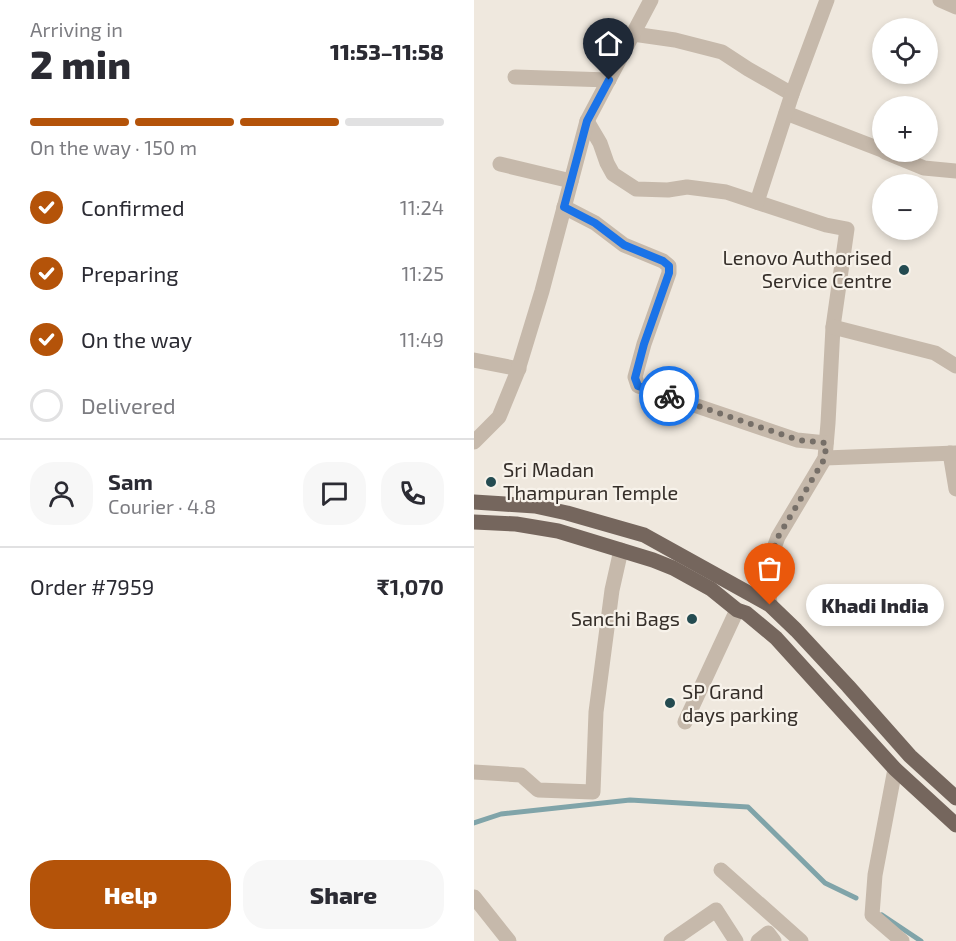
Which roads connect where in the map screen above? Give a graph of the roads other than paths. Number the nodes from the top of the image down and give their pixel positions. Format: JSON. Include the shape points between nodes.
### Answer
{"nodes":[{"id":1,"x":651,"y":0,"type":"edge"},
{"id":2,"x":827,"y":0,"type":"edge"},
{"id":3,"x":940,"y":0,"type":"edge"},
{"id":4,"x":956,"y":8,"type":"edge"},
{"id":5,"x":633,"y":34,"type":"junction"},
{"id":6,"x":516,"y":77,"type":"dead end"},
{"id":7,"x":609,"y":80,"type":"junction"},
{"id":8,"x":792,"y":94,"type":"junction"},
{"id":9,"x":786,"y":113,"type":"junction"},
{"id":10,"x":587,"y":121,"type":"junction"},
{"id":11,"x":872,"y":146,"type":"edge"},
{"id":12,"x":910,"y":162,"type":"edge"},
{"id":13,"x":500,"y":164,"type":"dead end"},
{"id":14,"x":956,"y":171,"type":"edge"},
{"id":15,"x":571,"y":181,"type":"junction"},
{"id":16,"x":757,"y":202,"type":"junction"},
{"id":17,"x":564,"y":207,"type":"junction"},
{"id":18,"x":833,"y":327,"type":"junction"},
{"id":19,"x":474,"y":360,"type":"edge"},
{"id":20,"x":956,"y":366,"type":"edge"},
{"id":21,"x":519,"y":369,"type":"junction"},
{"id":22,"x":474,"y":442,"type":"edge"},
{"id":23,"x":825,"y":451,"type":"junction"},
{"id":24,"x":953,"y":453,"type":"edge"},
{"id":25,"x":956,"y":489,"type":"edge"},
{"id":26,"x":474,"y":502,"type":"edge"},
{"id":27,"x":474,"y":522,"type":"edge"},
{"id":28,"x":621,"y":550,"type":"junction"},
{"id":29,"x":770,"y":605,"type":"junction"},
{"id":30,"x":737,"y":610,"type":"junction"},
{"id":31,"x":686,"y":722,"type":"dead end"},
{"id":32,"x":895,"y":769,"type":"junction"},
{"id":33,"x":474,"y":772,"type":"edge"},
{"id":34,"x":956,"y":798,"type":"edge"},
{"id":35,"x":956,"y":825,"type":"edge"},
{"id":36,"x":721,"y":870,"type":"dead end"},
{"id":37,"x":474,"y":897,"type":"edge"},
{"id":38,"x":509,"y":941,"type":"edge"},
{"id":39,"x":671,"y":941,"type":"edge"},
{"id":40,"x":736,"y":941,"type":"edge"},
{"id":41,"x":758,"y":941,"type":"edge"},
{"id":42,"x":774,"y":941,"type":"edge"},
{"id":43,"x":801,"y":941,"type":"edge"},
{"id":44,"x":902,"y":941,"type":"edge"}],
"edges":[{"from":1,"to":5,"type":"street"},
{"from":2,"to":8,"type":"street"},
{"from":3,"to":4,"type":"street"},
{"from":5,"to":7,"type":"street"},
{"from":5,"to":8,"type":"street","via":[[722,52]]},
{"from":6,"to":7,"type":"street"},
{"from":7,"to":10,"type":"street"},
{"from":8,"to":9,"type":"street"},
{"from":9,"to":11,"type":"street"},
{"from":9,"to":16,"type":"street"},
{"from":10,"to":15,"type":"street"},
{"from":10,"to":16,"type":"street","via":[[613,174],[636,189],[687,187],[726,192]]},
{"from":12,"to":14,"type":"street","via":[[924,168]]},
{"from":13,"to":15,"type":"street"},
{"from":15,"to":17,"type":"street"},
{"from":16,"to":18,"type":"street","via":[[847,229]]},
{"from":17,"to":21,"type":"street"},
{"from":17,"to":23,"type":"street","via":[[595,223],[624,245],[669,266],[635,378],[638,386]]},
{"from":18,"to":20,"type":"street","via":[[935,353]]},
{"from":18,"to":23,"type":"street"},
{"from":19,"to":21,"type":"street"},
{"from":21,"to":22,"type":"street","via":[[499,417]]},
{"from":23,"to":24,"type":"street"},
{"from":23,"to":29,"type":"street","via":[[778,537],[767,567]]},
{"from":24,"to":25,"type":"street"},
{"from":26,"to":29,"type":"main road","via":[[535,506],[644,535]]},
{"from":27,"to":28,"type":"main road","via":[[558,531]]},
{"from":28,"to":30,"type":"main road","via":[[673,568],[711,589]]},
{"from":28,"to":33,"type":"street","via":[[596,712],[593,792],[538,790],[521,775]]},
{"from":29,"to":34,"type":"main road","via":[[910,756]]},
{"from":30,"to":31,"type":"street"},
{"from":30,"to":32,"type":"main road","via":[[776,638]]},
{"from":32,"to":35,"type":"main road"},
{"from":32,"to":44,"type":"street","via":[[875,875],[872,915]]},
{"from":36,"to":43,"type":"street"},
{"from":37,"to":38,"type":"street"},
{"from":39,"to":40,"type":"street","via":[[716,910]]},
{"from":41,"to":42,"type":"street","via":[[768,933]]}]}
